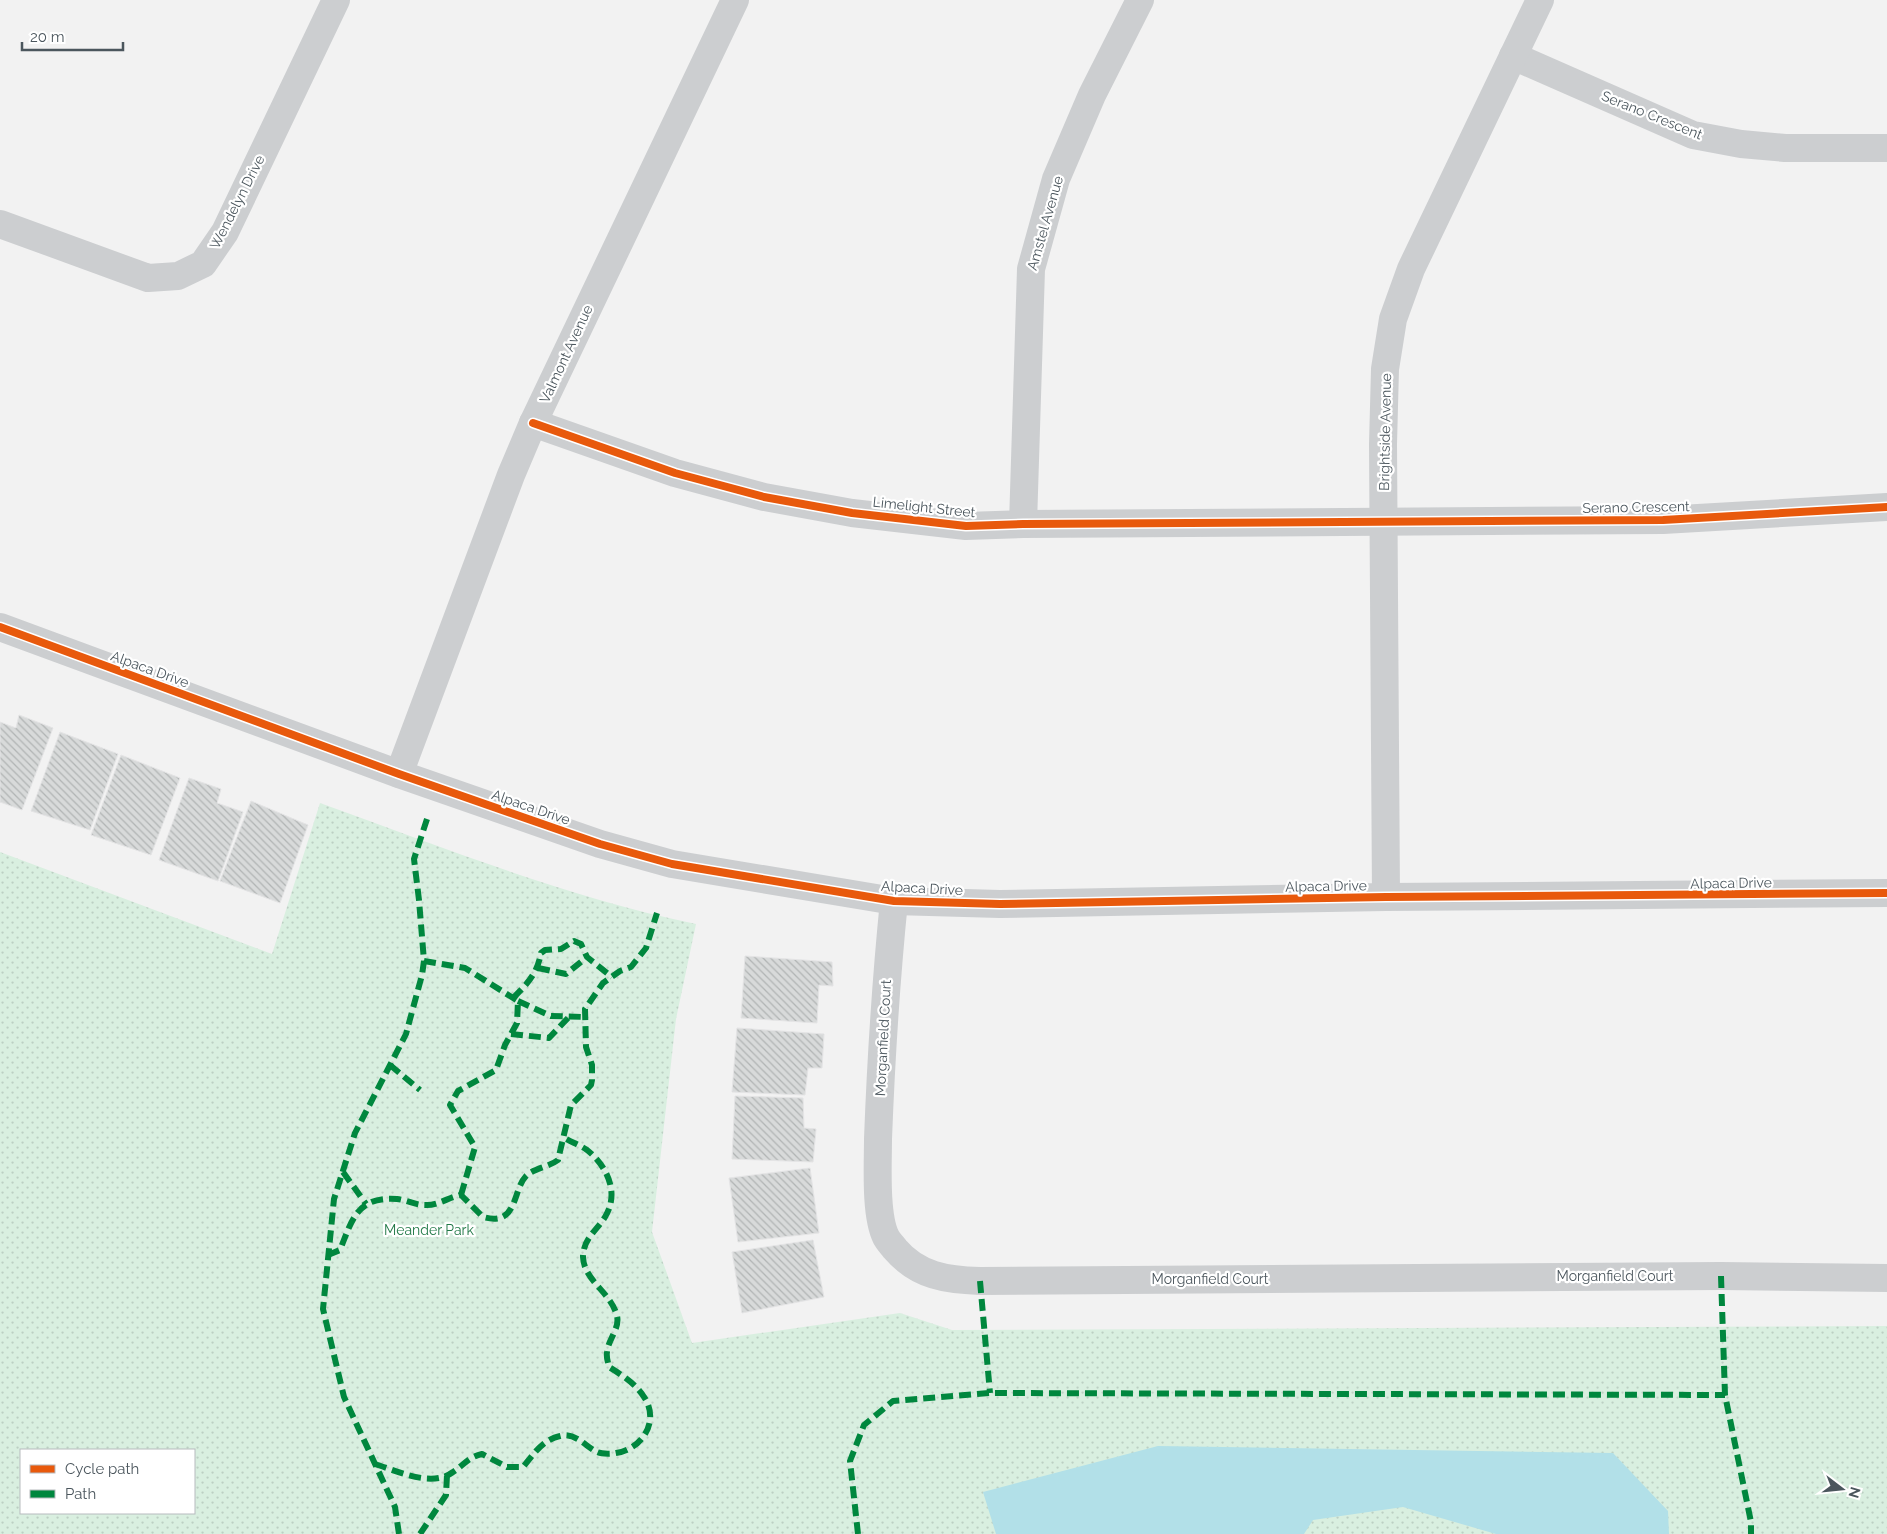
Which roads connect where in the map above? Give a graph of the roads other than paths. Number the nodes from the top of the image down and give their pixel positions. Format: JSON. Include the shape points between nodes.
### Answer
{"nodes":[{"id":1,"x":336,"y":0,"type":"edge"},
{"id":2,"x":735,"y":0,"type":"edge"},
{"id":3,"x":1140,"y":0,"type":"edge"},
{"id":4,"x":1540,"y":0,"type":"edge"},
{"id":5,"x":1513,"y":56,"type":"junction"},
{"id":6,"x":1887,"y":148,"type":"edge"},
{"id":7,"x":0,"y":224,"type":"edge"},
{"id":8,"x":533,"y":423,"type":"junction"},
{"id":9,"x":1887,"y":507,"type":"edge"},
{"id":10,"x":1385,"y":522,"type":"junction"},
{"id":11,"x":1023,"y":524,"type":"junction"},
{"id":12,"x":0,"y":627,"type":"edge"},
{"id":13,"x":399,"y":774,"type":"junction"},
{"id":14,"x":1887,"y":893,"type":"edge"},
{"id":15,"x":1386,"y":898,"type":"junction"},
{"id":16,"x":894,"y":901,"type":"junction"},
{"id":17,"x":1887,"y":1278,"type":"edge"}],
"edges":[{"from":1,"to":7,"type":"street","name":"Wendelyn Drive","via":[[225,232],[203,264],[178,276],[148,278]]},
{"from":2,"to":8,"type":"street","name":"Valmont Avenue"},
{"from":3,"to":11,"type":"street","name":"Amstel Avenue","via":[[1092,95],[1056,178],[1031,269]]},
{"from":4,"to":5,"type":"street","name":"Brightside Avenue"},
{"from":5,"to":6,"type":"street","name":"Serano Crescent","via":[[1693,135],[1785,148]]},
{"from":5,"to":10,"type":"street","name":"Brightside Avenue","via":[[1411,269],[1393,320],[1385,369]]},
{"from":8,"to":11,"type":"street","name":"Limelight Street","via":[[675,473],[764,497],[852,513],[966,526]]},
{"from":8,"to":13,"type":"street","name":"Valmont Avenue"},
{"from":9,"to":10,"type":"street","name":"Serano Crescent","via":[[1663,520]]},
{"from":10,"to":11,"type":"street","name":"Limelight Street"},
{"from":10,"to":15,"type":"street","name":"Brightside Avenue"},
{"from":12,"to":13,"type":"street","name":"Alpaca Drive"},
{"from":13,"to":16,"type":"street","name":"Alpaca Drive","via":[[600,844],[672,864]]},
{"from":14,"to":15,"type":"street","name":"Alpaca Drive"},
{"from":15,"to":16,"type":"street","name":"Alpaca Drive","via":[[1000,904]]},
{"from":16,"to":17,"type":"street","name":"Morganfield Court","via":[[880,1096],[879,1210],[886,1237],[903,1258],[924,1273],[951,1280],[980,1281],[1721,1276]]}]}
